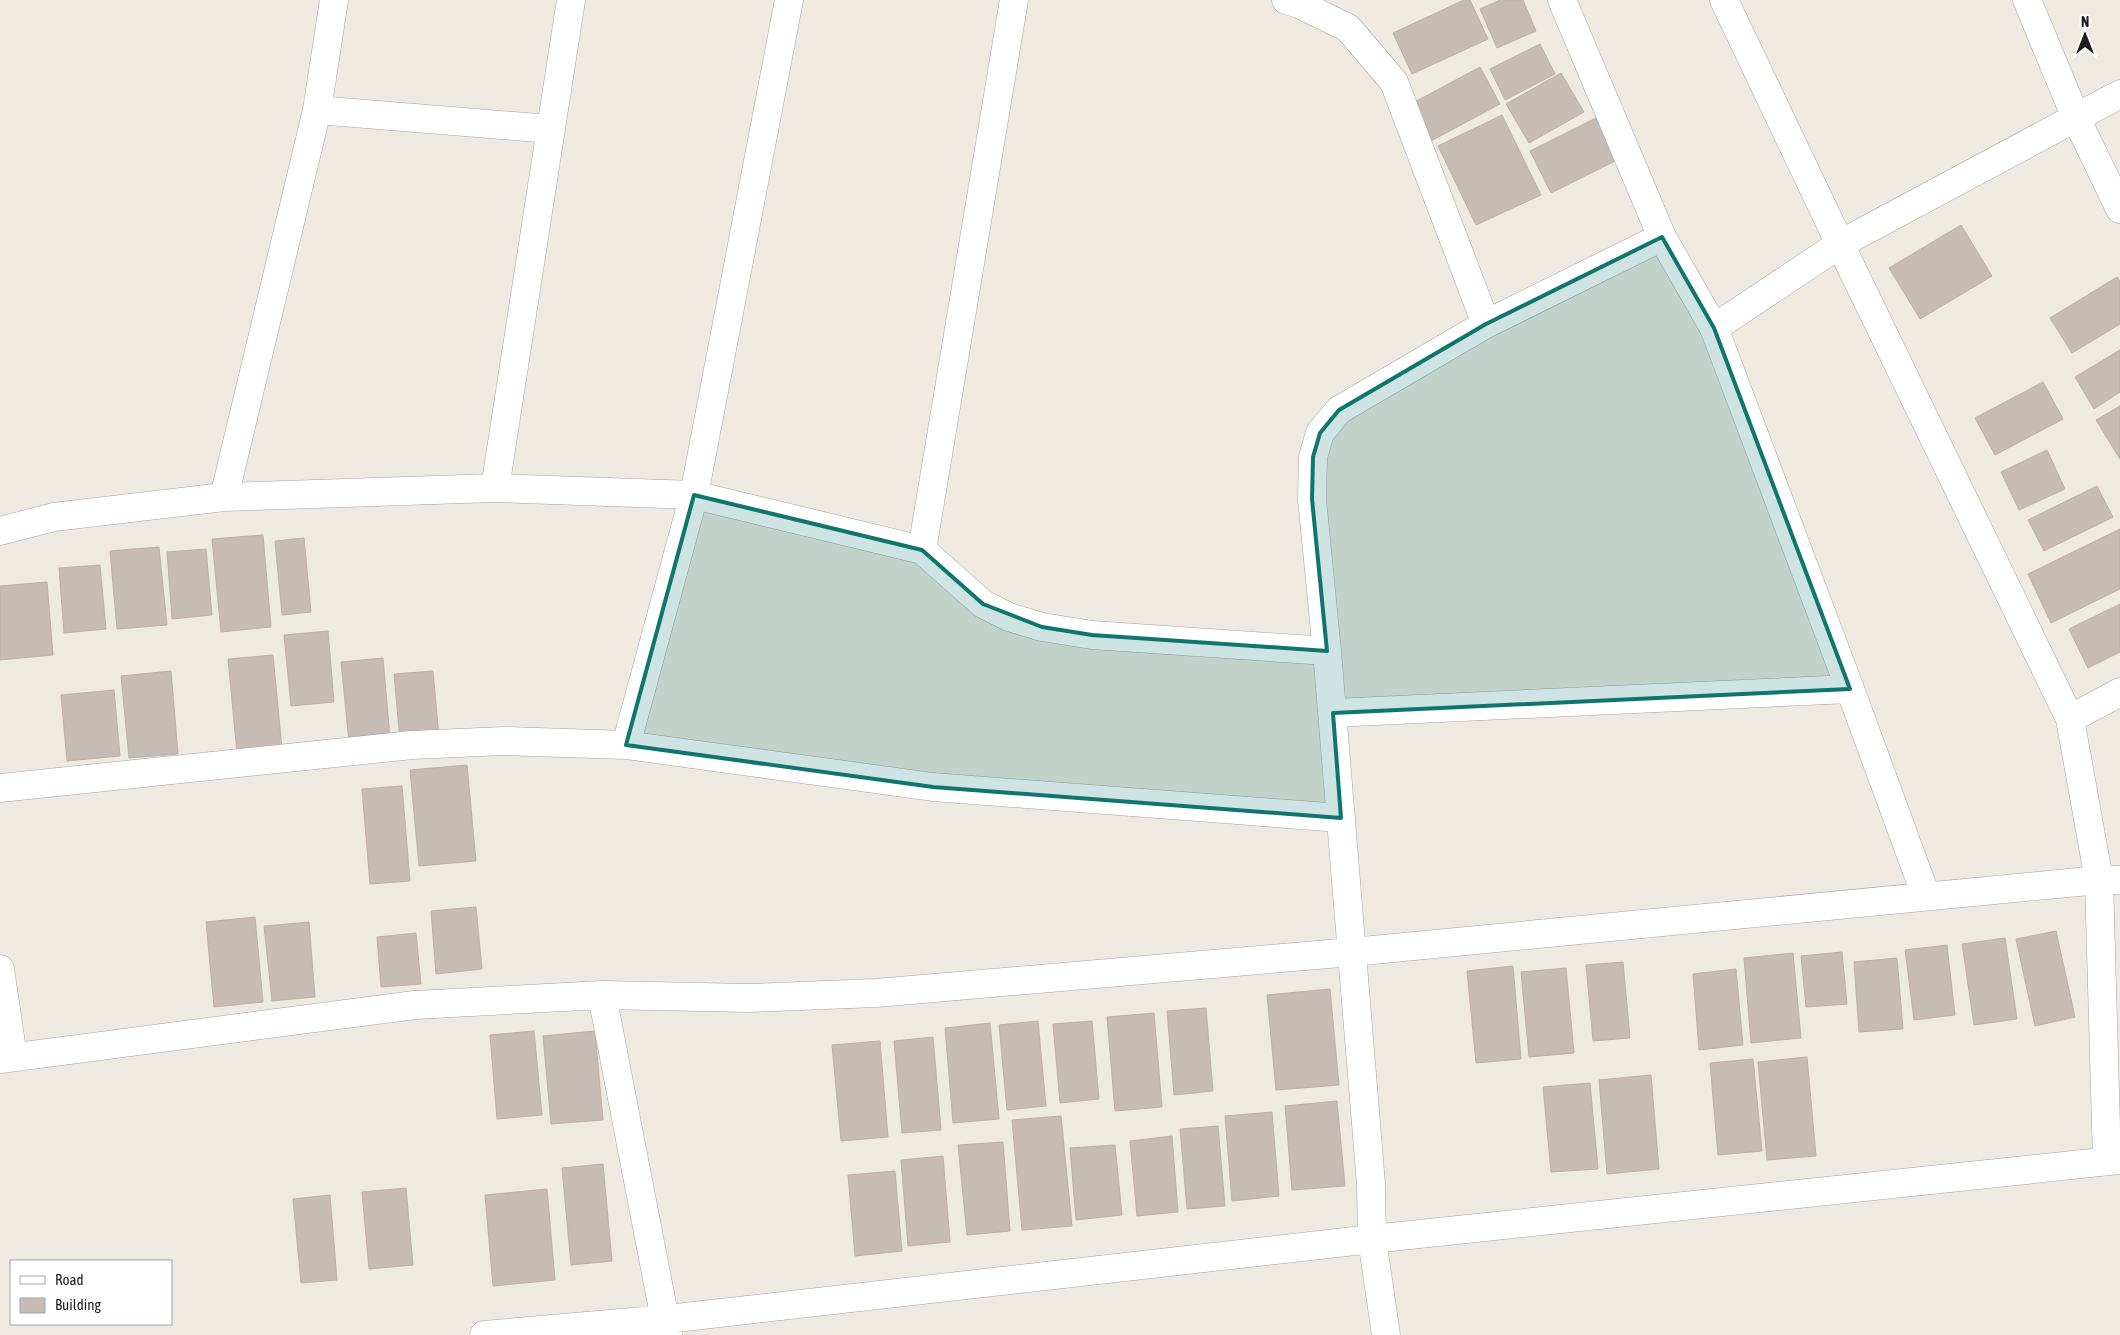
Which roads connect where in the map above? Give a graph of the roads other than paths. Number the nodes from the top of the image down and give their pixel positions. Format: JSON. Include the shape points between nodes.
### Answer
{"nodes":[{"id":1,"x":334,"y":0,"type":"edge"},
{"id":2,"x":571,"y":0,"type":"edge"},
{"id":3,"x":789,"y":0,"type":"edge"},
{"id":4,"x":1014,"y":0,"type":"edge"},
{"id":5,"x":1286,"y":0,"type":"edge"},
{"id":6,"x":1562,"y":0,"type":"edge"},
{"id":7,"x":1724,"y":0,"type":"edge"},
{"id":8,"x":2027,"y":0,"type":"edge"},
{"id":9,"x":2120,"y":94,"type":"edge"},
{"id":10,"x":317,"y":110,"type":"junction"},
{"id":11,"x":2076,"y":118,"type":"junction"},
{"id":12,"x":550,"y":129,"type":"junction"},
{"id":13,"x":2120,"y":208,"type":"edge"},
{"id":14,"x":1662,"y":237,"type":"junction"},
{"id":15,"x":1840,"y":244,"type":"junction"},
{"id":16,"x":1486,"y":324,"type":"junction"},
{"id":17,"x":1714,"y":328,"type":"junction"},
{"id":18,"x":495,"y":488,"type":"junction"},
{"id":19,"x":694,"y":495,"type":"junction"},
{"id":20,"x":224,"y":496,"type":"junction"},
{"id":21,"x":0,"y":531,"type":"edge"},
{"id":22,"x":922,"y":550,"type":"junction"},
{"id":23,"x":1327,"y":651,"type":"junction"},
{"id":24,"x":1850,"y":689,"type":"junction"},
{"id":25,"x":2120,"y":692,"type":"edge"},
{"id":26,"x":1333,"y":713,"type":"junction"},
{"id":27,"x":2070,"y":719,"type":"junction"},
{"id":28,"x":626,"y":745,"type":"junction"},
{"id":29,"x":0,"y":788,"type":"edge"},
{"id":30,"x":1341,"y":818,"type":"junction"},
{"id":31,"x":2110,"y":880,"type":"edge"},
{"id":32,"x":1926,"y":896,"type":"junction"},
{"id":33,"x":1352,"y":952,"type":"junction"},
{"id":34,"x":0,"y":969,"type":"edge"},
{"id":35,"x":602,"y":995,"type":"junction"},
{"id":36,"x":8,"y":1058,"type":"edge"},
{"id":37,"x":2114,"y":1161,"type":"edge"},
{"id":38,"x":1372,"y":1239,"type":"junction"},
{"id":39,"x":668,"y":1327,"type":"edge"},
{"id":40,"x":484,"y":1335,"type":"edge"},
{"id":41,"x":1386,"y":1335,"type":"edge"}],
"edges":[{"from":1,"to":10,"type":"street"},
{"from":2,"to":12,"type":"street"},
{"from":3,"to":19,"type":"street"},
{"from":4,"to":22,"type":"street"},
{"from":5,"to":16,"type":"street","via":[[1348,28],[1394,82]]},
{"from":6,"to":14,"type":"street"},
{"from":7,"to":15,"type":"street"},
{"from":8,"to":11,"type":"street"},
{"from":9,"to":11,"type":"street"},
{"from":10,"to":12,"type":"street"},
{"from":10,"to":20,"type":"street"},
{"from":11,"to":13,"type":"street"},
{"from":11,"to":15,"type":"street"},
{"from":12,"to":18,"type":"street"},
{"from":14,"to":16,"type":"street"},
{"from":14,"to":17,"type":"street"},
{"from":15,"to":17,"type":"street"},
{"from":15,"to":27,"type":"street"},
{"from":16,"to":23,"type":"street","via":[[1339,410],[1320,433],[1312,457],[1312,499]]},
{"from":17,"to":24,"type":"street"},
{"from":18,"to":19,"type":"street"},
{"from":18,"to":20,"type":"street"},
{"from":19,"to":22,"type":"street"},
{"from":19,"to":28,"type":"street"},
{"from":20,"to":21,"type":"street","via":[[54,517]]},
{"from":22,"to":23,"type":"street","via":[[983,604],[1009,617],[1042,627],[1092,635]]},
{"from":23,"to":26,"type":"street"},
{"from":24,"to":26,"type":"street"},
{"from":24,"to":32,"type":"street"},
{"from":25,"to":27,"type":"street"},
{"from":26,"to":30,"type":"street"},
{"from":27,"to":31,"type":"street"},
{"from":28,"to":29,"type":"street","via":[[504,741],[412,745]]},
{"from":28,"to":30,"type":"street","via":[[933,788]]},
{"from":30,"to":33,"type":"street"},
{"from":31,"to":32,"type":"street"},
{"from":31,"to":37,"type":"street"},
{"from":32,"to":33,"type":"street"},
{"from":33,"to":35,"type":"street","via":[[876,993],[749,998]]},
{"from":33,"to":38,"type":"street","via":[[1371,1184]]},
{"from":34,"to":36,"type":"street"},
{"from":35,"to":36,"type":"street","via":[[415,1005]]},
{"from":35,"to":39,"type":"street"},
{"from":37,"to":38,"type":"street"},
{"from":38,"to":39,"type":"street"},
{"from":38,"to":41,"type":"street"},
{"from":39,"to":40,"type":"street"}]}
